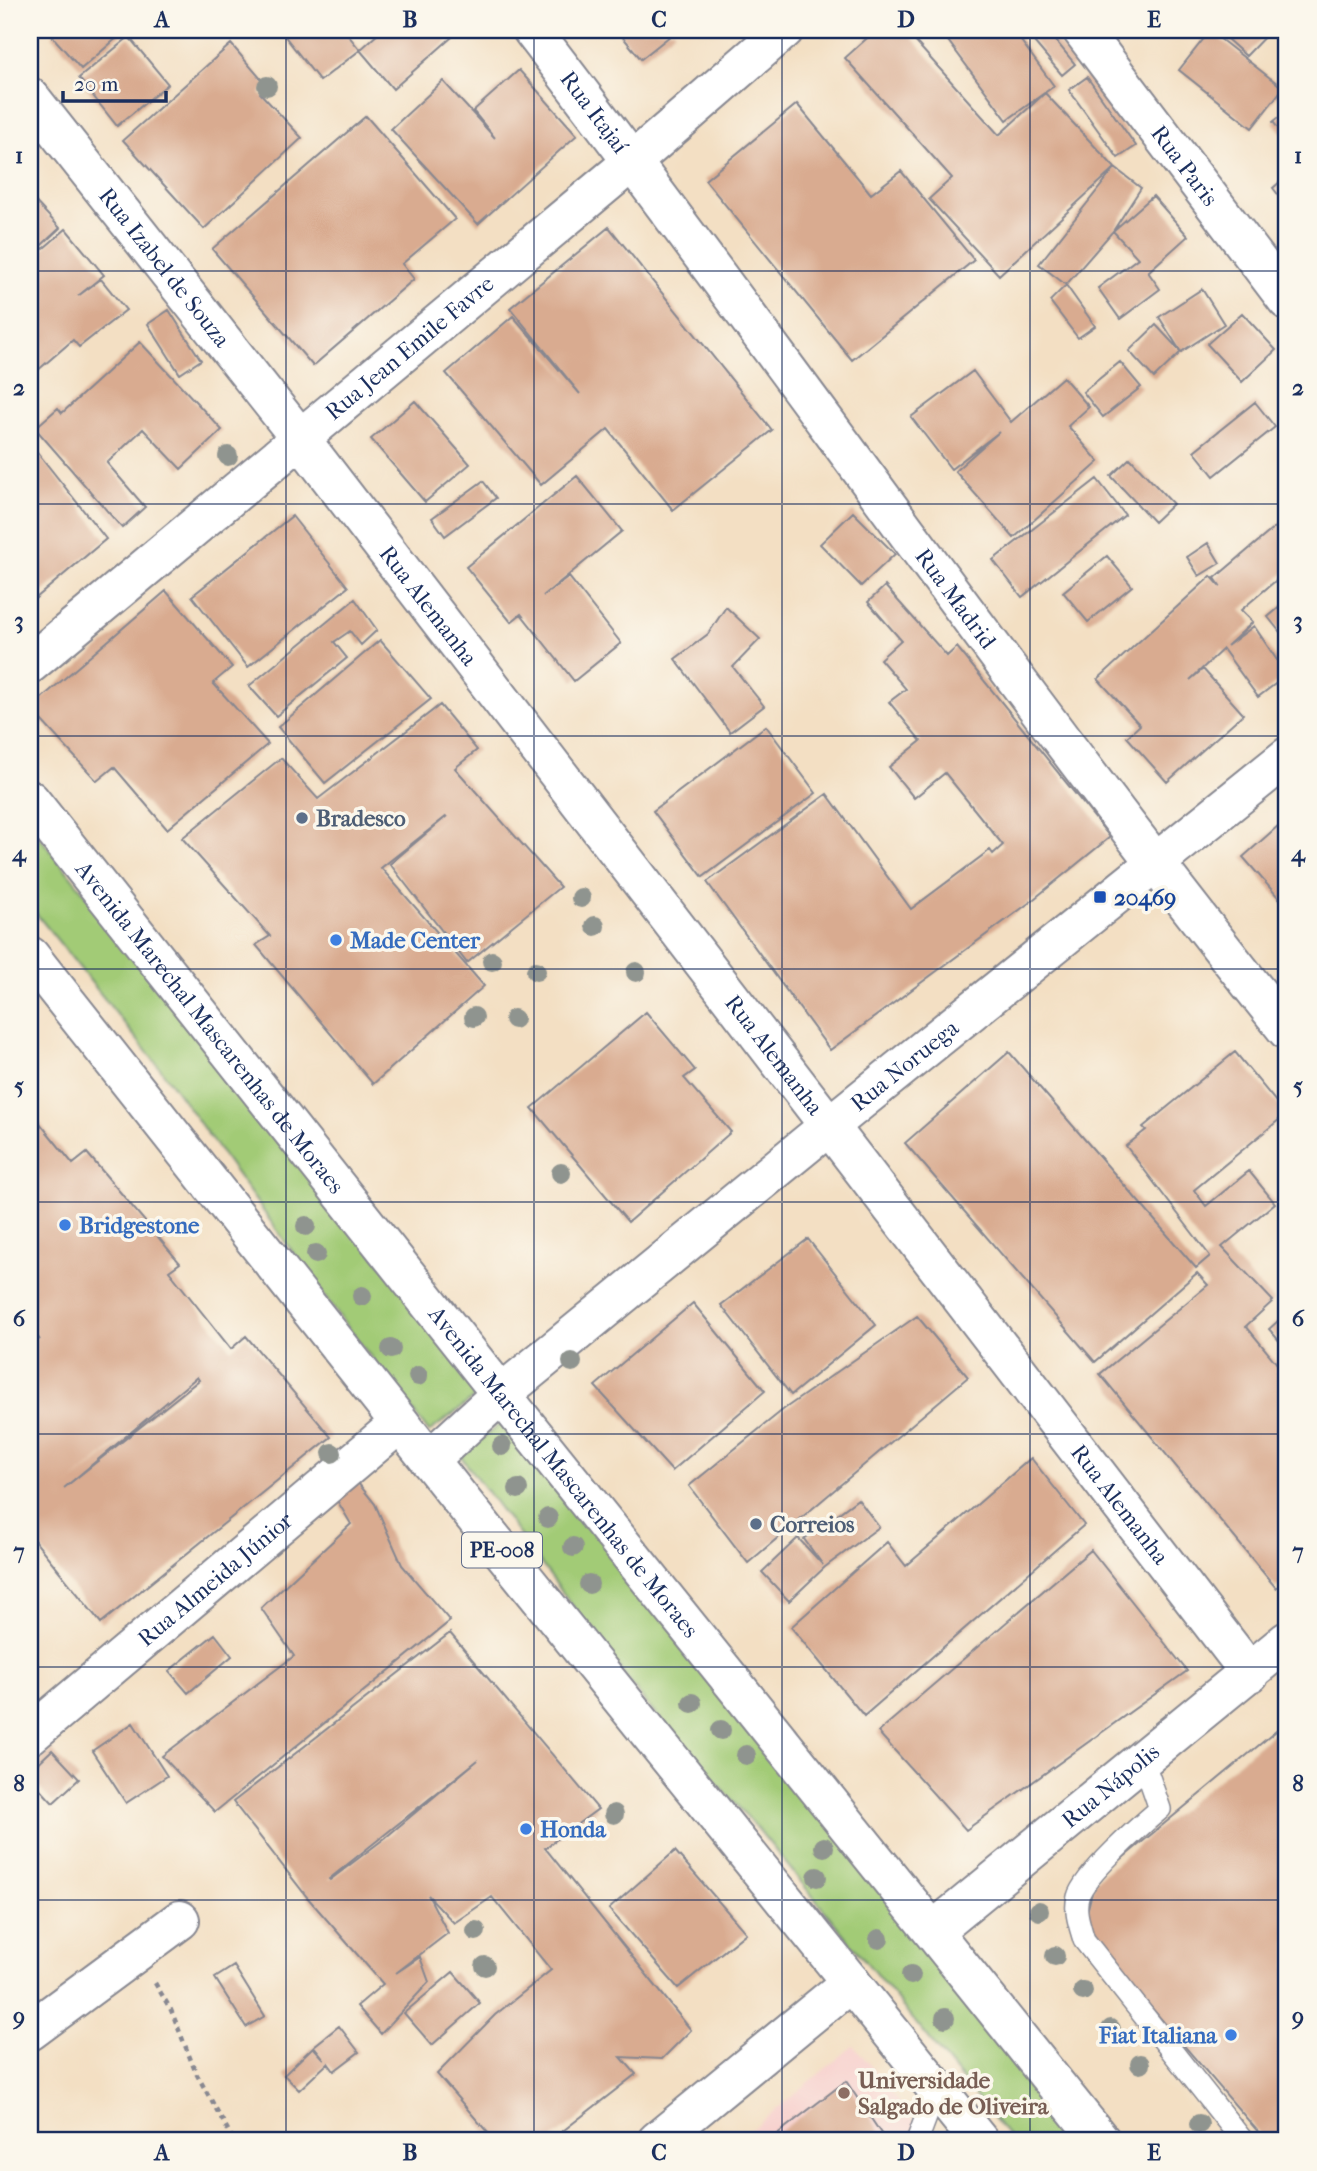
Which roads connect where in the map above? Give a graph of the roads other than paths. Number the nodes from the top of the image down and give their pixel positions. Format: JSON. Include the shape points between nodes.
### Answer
{"nodes":[{"id":1,"x":532,"y":30,"type":"edge"},
{"id":2,"x":784,"y":30,"type":"edge"},
{"id":3,"x":1082,"y":30,"type":"edge"},
{"id":4,"x":30,"y":97,"type":"edge"},
{"id":5,"x":633,"y":161,"type":"junction"},
{"id":6,"x":1287,"y":300,"type":"edge"},
{"id":7,"x":299,"y":437,"type":"junction"},
{"id":8,"x":30,"y":664,"type":"edge"},
{"id":9,"x":1287,"y":757,"type":"edge"},
{"id":10,"x":30,"y":800,"type":"edge"},
{"id":11,"x":1153,"y":864,"type":"junction"},
{"id":12,"x":30,"y":956,"type":"edge"},
{"id":13,"x":1287,"y":1030,"type":"edge"},
{"id":14,"x":829,"y":1126,"type":"junction"},
{"id":15,"x":501,"y":1394,"type":"junction"},
{"id":16,"x":400,"y":1423,"type":"junction"},
{"id":17,"x":429,"y":1460,"type":"junction"},
{"id":18,"x":1287,"y":1641,"type":"edge"},
{"id":19,"x":1250,"y":1673,"type":"junction"},
{"id":20,"x":30,"y":1735,"type":"edge"},
{"id":21,"x":1143,"y":1760,"type":"junction"},
{"id":22,"x":180,"y":1920,"type":"dead end"},
{"id":23,"x":934,"y":1930,"type":"junction"},
{"id":24,"x":851,"y":1982,"type":"junction"},
{"id":25,"x":30,"y":2031,"type":"edge"},
{"id":26,"x":937,"y":2088,"type":"junction"},
{"id":27,"x":657,"y":2141,"type":"edge"},
{"id":28,"x":917,"y":2141,"type":"edge"},
{"id":29,"x":979,"y":2141,"type":"edge"},
{"id":30,"x":1101,"y":2141,"type":"edge"},
{"id":31,"x":1243,"y":2141,"type":"edge"}],
"edges":[{"from":1,"to":5,"type":"main road","name":"Rua Itajaí"},
{"from":2,"to":5,"type":"main road","name":"Rua Jean Emile Favre"},
{"from":3,"to":6,"type":"main road","name":"Rua Paris"},
{"from":4,"to":7,"type":"main road","name":"Rua Izabel de Souza"},
{"from":5,"to":7,"type":"main road","name":"Rua Jean Emile Favre"},
{"from":5,"to":11,"type":"main road","name":"Rua Madrid"},
{"from":7,"to":8,"type":"main road","name":"Rua Jean Emile Favre"},
{"from":7,"to":14,"type":"main road","name":"Rua Alemanha"},
{"from":9,"to":11,"type":"main road","name":"Rua Noruega"},
{"from":10,"to":15,"type":"main road","name":"Avenida Marechal Mascarenhas de Moraes"},
{"from":11,"to":13,"type":"main road","name":"Rua Madrid"},
{"from":11,"to":14,"type":"main road","name":"Rua Noruega"},
{"from":12,"to":16,"type":"main road","number":"PE-008"},
{"from":14,"to":15,"type":"main road","name":"Rua Noruega"},
{"from":14,"to":19,"type":"main road","name":"Rua Alemanha"},
{"from":15,"to":17,"type":"main road","name":"Rua Noruega"},
{"from":15,"to":23,"type":"main road","name":"Avenida Marechal Mascarenhas de Moraes"},
{"from":16,"to":17,"type":"main road","number":"PE-008"},
{"from":16,"to":20,"type":"main road","name":"Rua Almeida Júnior"},
{"from":17,"to":24,"type":"main road","number":"PE-008"},
{"from":18,"to":19,"type":"main road","name":"Rua Nápolis"},
{"from":19,"to":21,"type":"main road","name":"Rua Nápolis"},
{"from":21,"to":23,"type":"main road","name":"Rua Nápolis"},
{"from":21,"to":31,"type":"lane","via":[[1160,1809],[1084,1882],[1077,1899],[1078,1919],[1084,1940]]},
{"from":22,"to":25,"type":"main road"},
{"from":23,"to":30,"type":"main road","name":"Avenida Marechal Mascarenhas de Moraes"},
{"from":24,"to":26,"type":"main road","number":"PE-008"},
{"from":24,"to":27,"type":"main road"},
{"from":26,"to":28,"type":"lane"},
{"from":26,"to":29,"type":"main road","number":"PE-008"}]}
